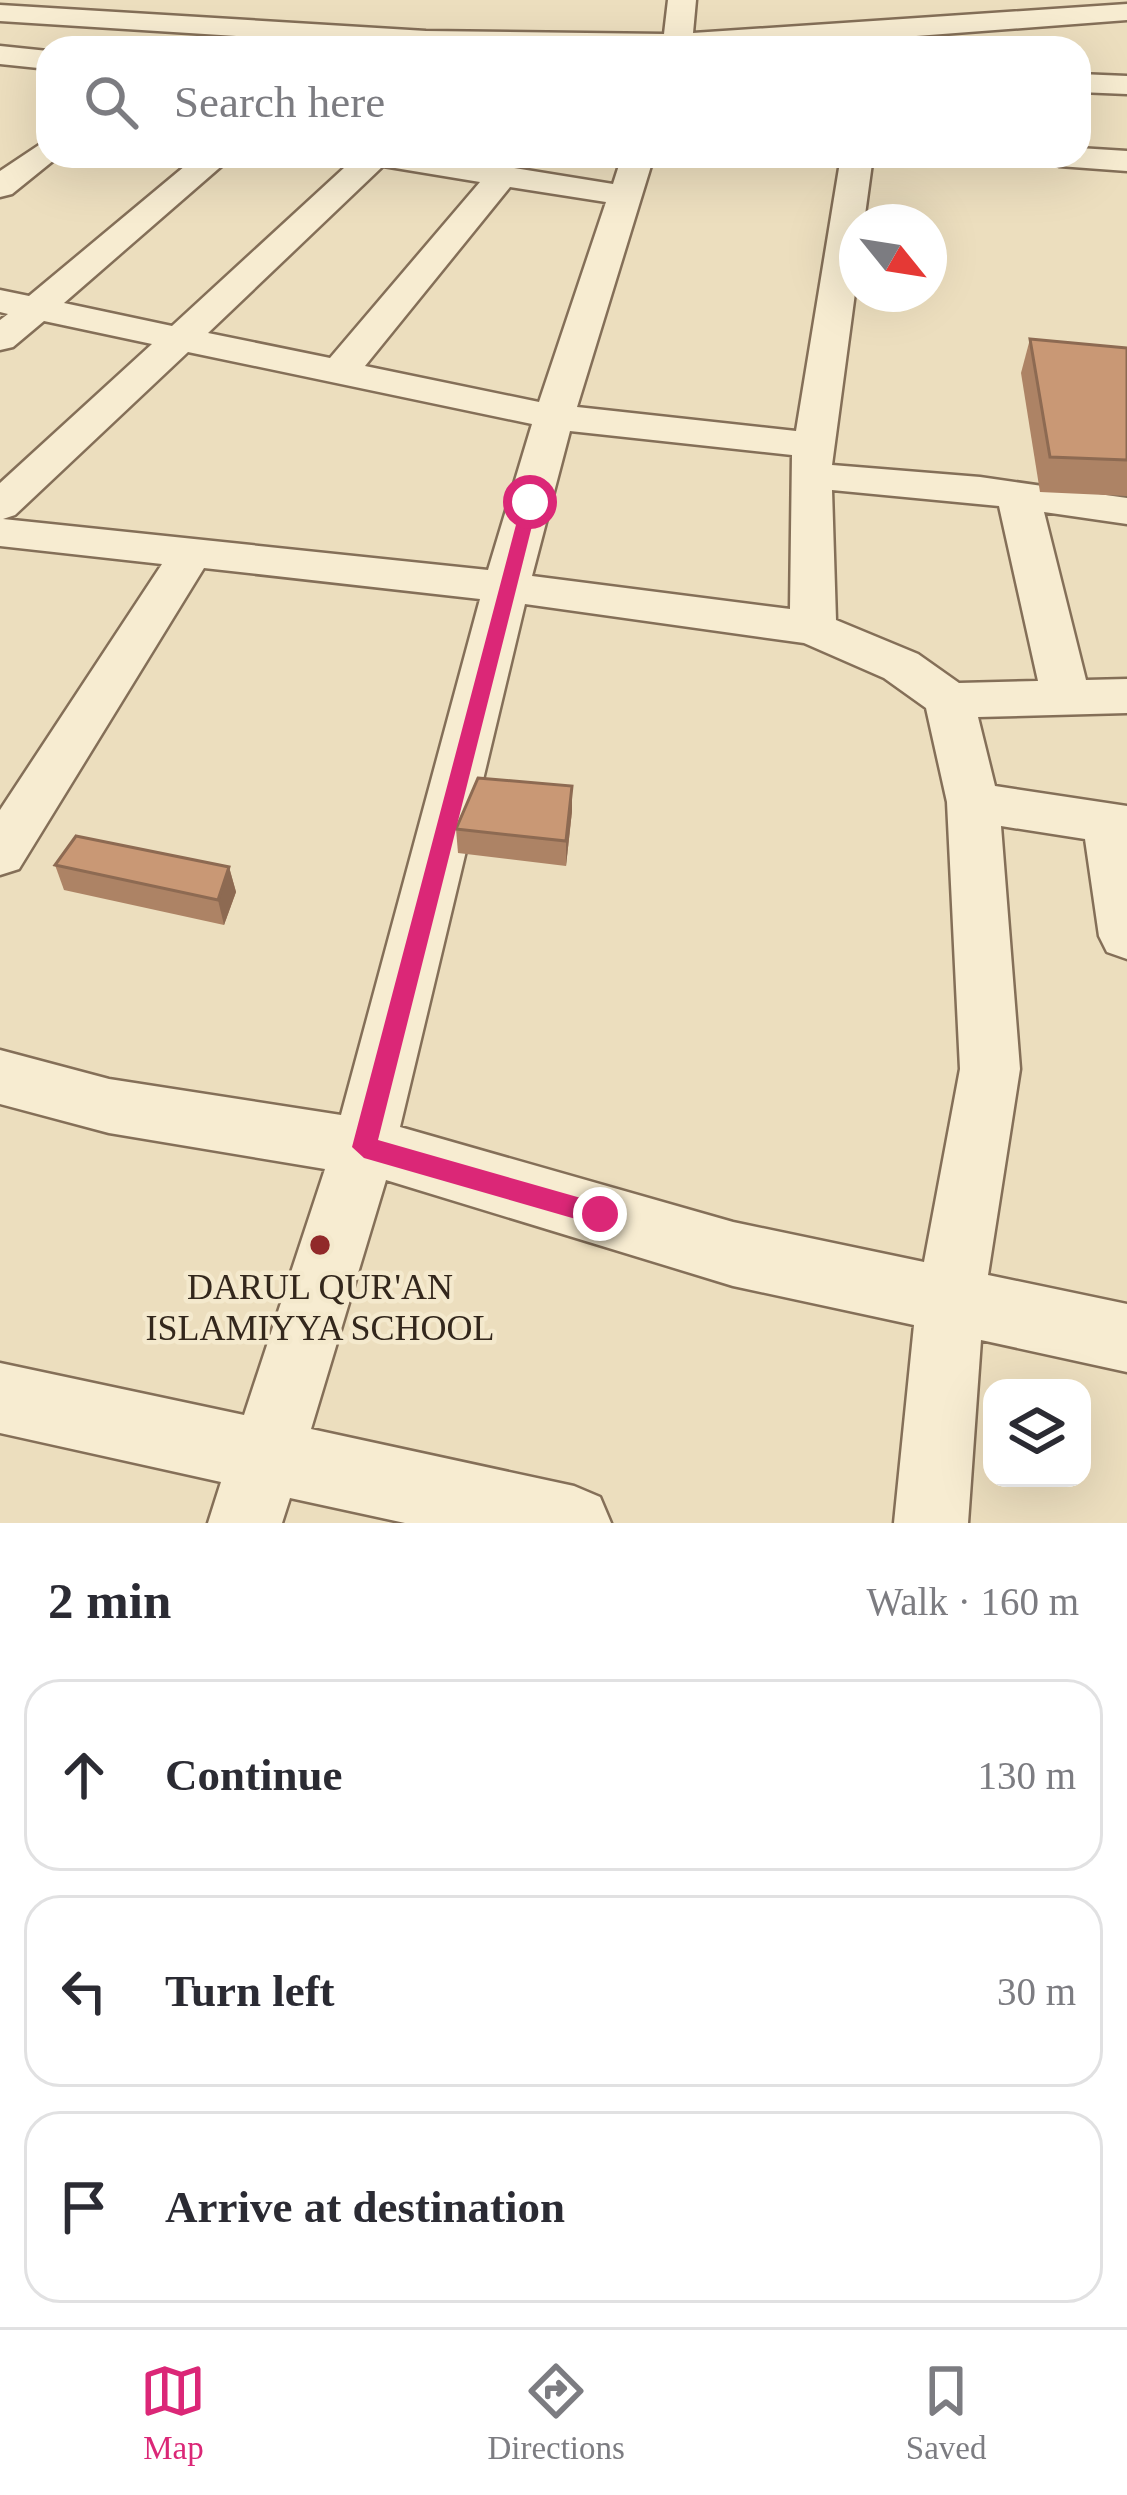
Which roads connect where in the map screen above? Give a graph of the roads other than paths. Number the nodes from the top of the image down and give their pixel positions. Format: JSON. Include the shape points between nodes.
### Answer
{"nodes":[{"id":1,"x":358,"y":0,"type":"edge"},
{"id":2,"x":682,"y":0,"type":"edge"},
{"id":3,"x":856,"y":0,"type":"edge"},
{"id":4,"x":7,"y":9,"type":"edge"},
{"id":5,"x":1127,"y":12,"type":"edge"},
{"id":6,"x":267,"y":36,"type":"edge"},
{"id":7,"x":330,"y":36,"type":"edge"},
{"id":8,"x":679,"y":36,"type":"edge"},
{"id":9,"x":871,"y":36,"type":"edge"},
{"id":10,"x":972,"y":36,"type":"edge"},
{"id":11,"x":4,"y":60,"type":"edge"},
{"id":12,"x":36,"y":60,"type":"edge"},
{"id":13,"x":1091,"y":84,"type":"edge"},
{"id":14,"x":1127,"y":85,"type":"edge"},
{"id":15,"x":36,"y":158,"type":"edge"},
{"id":16,"x":1091,"y":158,"type":"edge"},
{"id":17,"x":1127,"y":161,"type":"edge"},
{"id":18,"x":201,"y":168,"type":"edge"},
{"id":19,"x":364,"y":168,"type":"edge"},
{"id":20,"x":452,"y":168,"type":"edge"},
{"id":21,"x":855,"y":168,"type":"edge"},
{"id":22,"x":502,"y":176,"type":"junction"},
{"id":23,"x":630,"y":176,"type":"edge"},
{"id":24,"x":0,"y":187,"type":"edge"},
{"id":25,"x":18,"y":305,"type":"edge"},
{"id":26,"x":0,"y":339,"type":"edge"},
{"id":27,"x":177,"y":339,"type":"junction"},
{"id":28,"x":339,"y":372,"type":"junction"},
{"id":29,"x":554,"y":417,"type":"junction"},
{"id":30,"x":813,"y":461,"type":"junction"},
{"id":31,"x":1019,"y":498,"type":"junction"},
{"id":32,"x":0,"y":506,"type":"edge"},
{"id":33,"x":1127,"y":511,"type":"edge"},
{"id":34,"x":0,"y":532,"type":"edge"},
{"id":35,"x":191,"y":554,"type":"junction"},
{"id":36,"x":506,"y":587,"type":"junction"},
{"id":37,"x":813,"y":628,"type":"junction"},
{"id":38,"x":1066,"y":696,"type":"junction"},
{"id":39,"x":1127,"y":696,"type":"edge"},
{"id":40,"x":949,"y":700,"type":"junction"},
{"id":41,"x":973,"y":802,"type":"junction"},
{"id":42,"x":1118,"y":825,"type":"edge"},
{"id":43,"x":0,"y":854,"type":"edge"},
{"id":44,"x":1127,"y":936,"type":"edge"},
{"id":45,"x":0,"y":1077,"type":"edge"},
{"id":46,"x":364,"y":1147,"type":"junction"},
{"id":47,"x":950,"y":1304,"type":"junction"},
{"id":48,"x":1127,"y":1338,"type":"edge"},
{"id":49,"x":0,"y":1398,"type":"edge"},
{"id":50,"x":255,"y":1491,"type":"edge"},
{"id":51,"x":574,"y":1523,"type":"edge"},
{"id":52,"x":931,"y":1523,"type":"edge"}],
"edges":[{"from":1,"to":7,"type":"street"},
{"from":2,"to":8,"type":"street"},
{"from":3,"to":9,"type":"street"},
{"from":4,"to":6,"type":"street"},
{"from":5,"to":10,"type":"street"},
{"from":11,"to":12,"type":"street"},
{"from":13,"to":14,"type":"street"},
{"from":15,"to":24,"type":"street"},
{"from":16,"to":17,"type":"street"},
{"from":18,"to":25,"type":"street"},
{"from":19,"to":27,"type":"street"},
{"from":20,"to":22,"type":"street"},
{"from":21,"to":30,"type":"street"},
{"from":22,"to":23,"type":"street"},
{"from":22,"to":28,"type":"street"},
{"from":23,"to":29,"type":"street"},
{"from":25,"to":26,"type":"street"},
{"from":25,"to":27,"type":"street"},
{"from":27,"to":28,"type":"street"},
{"from":27,"to":32,"type":"street"},
{"from":28,"to":29,"type":"street"},
{"from":29,"to":30,"type":"street"},
{"from":29,"to":36,"type":"street"},
{"from":30,"to":31,"type":"street"},
{"from":30,"to":37,"type":"street"},
{"from":31,"to":33,"type":"street"},
{"from":31,"to":38,"type":"street"},
{"from":34,"to":35,"type":"street"},
{"from":35,"to":36,"type":"street"},
{"from":35,"to":43,"type":"street"},
{"from":36,"to":37,"type":"street"},
{"from":36,"to":46,"type":"street"},
{"from":37,"to":40,"type":"street","via":[[901,666]]},
{"from":38,"to":39,"type":"street"},
{"from":38,"to":40,"type":"street"},
{"from":40,"to":41,"type":"street"},
{"from":41,"to":42,"type":"street"},
{"from":41,"to":47,"type":"street","via":[[990,1069]]},
{"from":42,"to":44,"type":"street"},
{"from":45,"to":46,"type":"street","via":[[109,1106]]},
{"from":46,"to":47,"type":"street","via":[[733,1253]]},
{"from":46,"to":50,"type":"street"},
{"from":47,"to":48,"type":"street"},
{"from":47,"to":52,"type":"street"},
{"from":49,"to":50,"type":"street"},
{"from":50,"to":51,"type":"street"}]}
